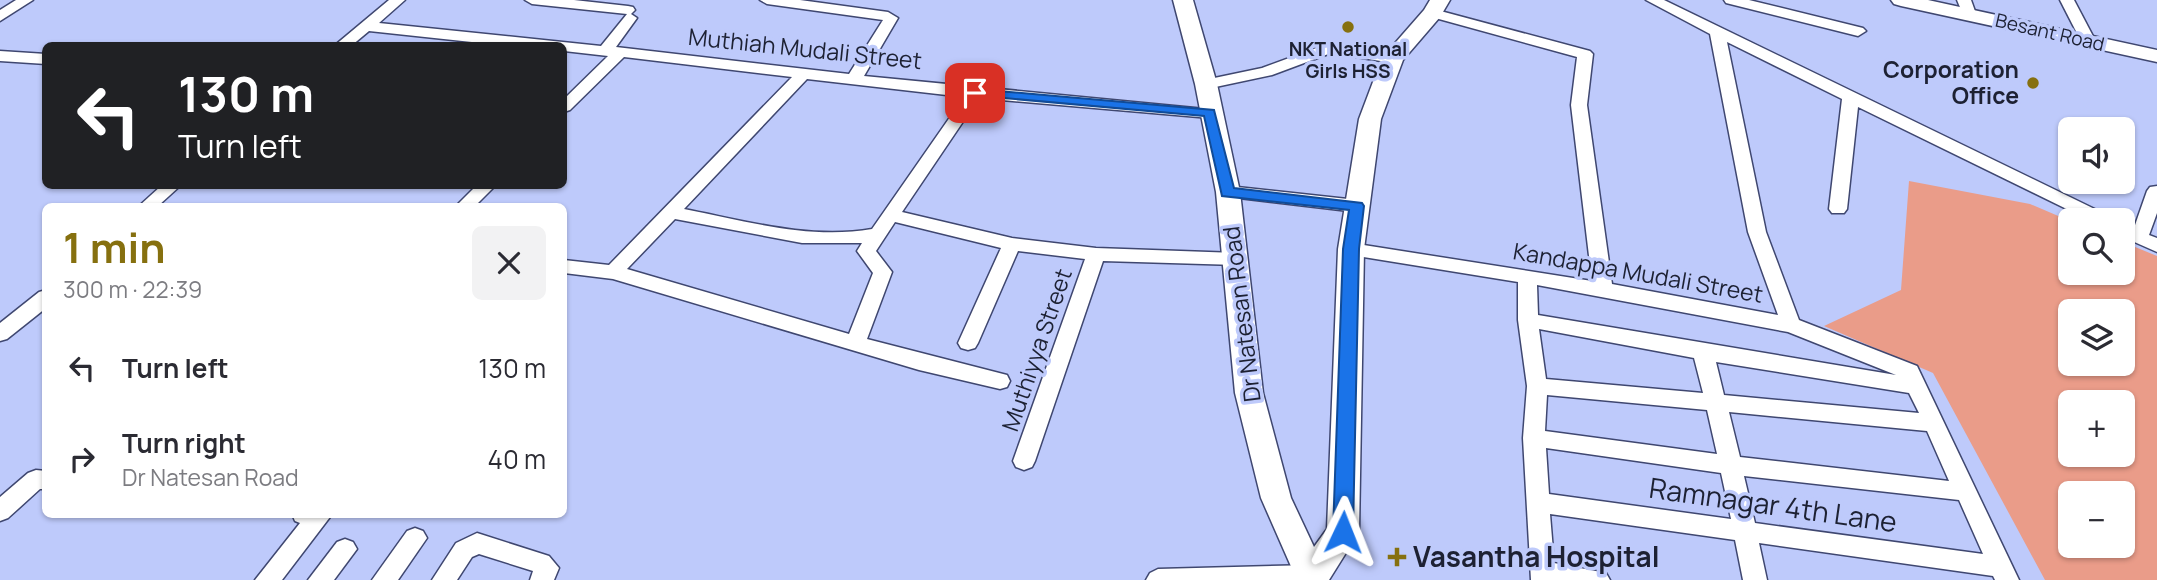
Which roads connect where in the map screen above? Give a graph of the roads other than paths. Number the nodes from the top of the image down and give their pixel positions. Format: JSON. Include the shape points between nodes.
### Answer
{"nodes":[{"id":1,"x":26,"y":0,"type":"edge"},
{"id":2,"x":398,"y":0,"type":"edge"},
{"id":3,"x":533,"y":0,"type":"edge"},
{"id":4,"x":767,"y":0,"type":"edge"},
{"id":5,"x":1180,"y":0,"type":"edge"},
{"id":6,"x":1653,"y":0,"type":"edge"},
{"id":7,"x":1731,"y":0,"type":"edge"},
{"id":8,"x":1901,"y":0,"type":"edge"},
{"id":9,"x":2067,"y":0,"type":"edge"},
{"id":10,"x":1437,"y":7,"type":"edge"},
{"id":11,"x":1967,"y":7,"type":"edge"},
{"id":12,"x":0,"y":17,"type":"edge"},
{"id":13,"x":368,"y":26,"type":"junction"},
{"id":14,"x":1857,"y":31,"type":"dead end"},
{"id":15,"x":1717,"y":32,"type":"junction"},
{"id":16,"x":2087,"y":40,"type":"junction"},
{"id":17,"x":346,"y":42,"type":"edge"},
{"id":18,"x":519,"y":42,"type":"edge"},
{"id":19,"x":567,"y":46,"type":"edge"},
{"id":20,"x":612,"y":52,"type":"junction"},
{"id":21,"x":0,"y":56,"type":"edge"},
{"id":22,"x":2157,"y":56,"type":"edge"},
{"id":23,"x":1393,"y":58,"type":"junction"},
{"id":24,"x":42,"y":59,"type":"edge"},
{"id":25,"x":804,"y":73,"type":"junction"},
{"id":26,"x":854,"y":79,"type":"junction"},
{"id":27,"x":1206,"y":84,"type":"junction"},
{"id":28,"x":975,"y":93,"type":"junction"},
{"id":29,"x":1851,"y":95,"type":"junction"},
{"id":30,"x":567,"y":104,"type":"edge"},
{"id":31,"x":1210,"y":113,"type":"junction"},
{"id":32,"x":168,"y":189,"type":"edge"},
{"id":33,"x":483,"y":189,"type":"edge"},
{"id":34,"x":2156,"y":191,"type":"edge"},
{"id":35,"x":1228,"y":192,"type":"junction"},
{"id":36,"x":151,"y":203,"type":"edge"},
{"id":37,"x":468,"y":203,"type":"edge"},
{"id":38,"x":1357,"y":206,"type":"junction"},
{"id":39,"x":2079,"y":208,"type":"edge"},
{"id":40,"x":1838,"y":209,"type":"dead end"},
{"id":41,"x":671,"y":212,"type":"junction"},
{"id":42,"x":891,"y":215,"type":"junction"},
{"id":43,"x":2135,"y":227,"type":"edge"},
{"id":44,"x":878,"y":234,"type":"junction"},
{"id":45,"x":2135,"y":236,"type":"edge"},
{"id":46,"x":1012,"y":244,"type":"junction"},
{"id":47,"x":2157,"y":246,"type":"edge"},
{"id":48,"x":1351,"y":249,"type":"junction"},
{"id":49,"x":1096,"y":254,"type":"junction"},
{"id":50,"x":1237,"y":259,"type":"junction"},
{"id":51,"x":567,"y":267,"type":"edge"},
{"id":52,"x":613,"y":272,"type":"junction"},
{"id":53,"x":1527,"y":279,"type":"junction"},
{"id":54,"x":1603,"y":289,"type":"junction"},
{"id":55,"x":42,"y":300,"type":"edge"},
{"id":56,"x":1528,"y":320,"type":"junction"},
{"id":57,"x":1791,"y":325,"type":"junction"},
{"id":58,"x":3,"y":328,"type":"edge"},
{"id":59,"x":856,"y":343,"type":"junction"},
{"id":60,"x":968,"y":343,"type":"dead end"},
{"id":61,"x":1703,"y":352,"type":"junction"},
{"id":62,"x":1914,"y":379,"type":"junction"},
{"id":63,"x":1000,"y":381,"type":"dead end"},
{"id":64,"x":1537,"y":386,"type":"junction"},
{"id":65,"x":1714,"y":404,"type":"junction"},
{"id":66,"x":1932,"y":423,"type":"junction"},
{"id":67,"x":1534,"y":438,"type":"junction"},
{"id":68,"x":1024,"y":461,"type":"dead end"},
{"id":69,"x":1731,"y":465,"type":"junction"},
{"id":70,"x":42,"y":480,"type":"edge"},
{"id":71,"x":1967,"y":492,"type":"junction"},
{"id":72,"x":1536,"y":502,"type":"junction"},
{"id":73,"x":0,"y":511,"type":"edge"},
{"id":74,"x":318,"y":518,"type":"edge"},
{"id":75,"x":1746,"y":531,"type":"junction"},
{"id":76,"x":415,"y":538,"type":"dead end"},
{"id":77,"x":345,"y":549,"type":"dead end"},
{"id":78,"x":2005,"y":573,"type":"edge"},
{"id":79,"x":1543,"y":576,"type":"edge"},
{"id":80,"x":1313,"y":578,"type":"edge"},
{"id":81,"x":267,"y":580,"type":"edge"},
{"id":82,"x":320,"y":580,"type":"edge"},
{"id":83,"x":384,"y":580,"type":"edge"},
{"id":84,"x":444,"y":580,"type":"edge"},
{"id":85,"x":542,"y":580,"type":"edge"},
{"id":86,"x":1158,"y":580,"type":"edge"},
{"id":87,"x":1598,"y":580,"type":"edge"},
{"id":88,"x":1755,"y":580,"type":"edge"}],
"edges":[{"from":1,"to":12,"type":"street"},
{"from":2,"to":13,"type":"street"},
{"from":3,"to":20,"type":"street","via":[[629,14]]},
{"from":4,"to":26,"type":"street","via":[[891,18]]},
{"from":5,"to":27,"type":"main road","name":"Dr Natesan Road"},
{"from":6,"to":15,"type":"street"},
{"from":7,"to":14,"type":"street"},
{"from":8,"to":11,"type":"main road","name":"Besant Road"},
{"from":9,"to":16,"type":"street"},
{"from":10,"to":23,"type":"main road"},
{"from":10,"to":54,"type":"street","via":[[1585,54],[1580,104]]},
{"from":11,"to":16,"type":"main road","name":"Besant Road"},
{"from":13,"to":17,"type":"street"},
{"from":13,"to":18,"type":"street"},
{"from":15,"to":29,"type":"street"},
{"from":15,"to":57,"type":"street","via":[[1757,232]]},
{"from":16,"to":22,"type":"main road","name":"Besant Road"},
{"from":19,"to":20,"type":"street","name":"Muthiah Mudali Street"},
{"from":20,"to":25,"type":"street","name":"Muthiah Mudali Street"},
{"from":20,"to":30,"type":"street"},
{"from":21,"to":24,"type":"street"},
{"from":23,"to":27,"type":"street","via":[[1330,48],[1266,72]]},
{"from":23,"to":38,"type":"main road","via":[[1370,119]]},
{"from":25,"to":26,"type":"street","name":"Muthiah Mudali Street"},
{"from":25,"to":41,"type":"street"},
{"from":26,"to":28,"type":"street","name":"Muthiah Mudali Street"},
{"from":27,"to":31,"type":"main road","name":"Dr Natesan Road"},
{"from":28,"to":31,"type":"street","name":"Muthiah Mudali Street"},
{"from":28,"to":42,"type":"street"},
{"from":29,"to":39,"type":"street"},
{"from":29,"to":40,"type":"street"},
{"from":31,"to":35,"type":"main road","name":"Dr Natesan Road"},
{"from":32,"to":36,"type":"street"},
{"from":33,"to":37,"type":"street"},
{"from":34,"to":43,"type":"street"},
{"from":35,"to":38,"type":"street"},
{"from":35,"to":50,"type":"main road","name":"Dr Natesan Road"},
{"from":38,"to":48,"type":"main road"},
{"from":41,"to":44,"type":"street","via":[[792,235],[847,240]]},
{"from":41,"to":52,"type":"street"},
{"from":42,"to":44,"type":"street"},
{"from":42,"to":46,"type":"street"},
{"from":44,"to":59,"type":"street","via":[[866,251],[883,272]]},
{"from":45,"to":47,"type":"street"},
{"from":46,"to":49,"type":"street"},
{"from":46,"to":60,"type":"street"},
{"from":48,"to":53,"type":"street","name":"Kandappa Mudali Street"},
{"from":48,"to":80,"type":"main road","via":[[1343,532]]},
{"from":49,"to":50,"type":"street"},
{"from":49,"to":68,"type":"street","name":"Muthiyya Street"},
{"from":50,"to":80,"type":"main road","name":"Dr Natesan Road","via":[[1249,393],[1276,498]]},
{"from":51,"to":52,"type":"street"},
{"from":52,"to":59,"type":"street"},
{"from":53,"to":54,"type":"street","name":"Kandappa Mudali Street"},
{"from":53,"to":56,"type":"street"},
{"from":54,"to":57,"type":"street","name":"Kandappa Mudali Street"},
{"from":55,"to":58,"type":"street"},
{"from":56,"to":61,"type":"street"},
{"from":56,"to":64,"type":"street"},
{"from":57,"to":62,"type":"street","name":"Kandappa Mudali Street"},
{"from":59,"to":63,"type":"street"},
{"from":61,"to":62,"type":"street"},
{"from":61,"to":65,"type":"street"},
{"from":62,"to":66,"type":"street"},
{"from":64,"to":65,"type":"street"},
{"from":64,"to":67,"type":"street"},
{"from":65,"to":66,"type":"street"},
{"from":65,"to":69,"type":"street"},
{"from":66,"to":71,"type":"street"},
{"from":67,"to":69,"type":"street"},
{"from":67,"to":72,"type":"street"},
{"from":69,"to":71,"type":"street"},
{"from":69,"to":75,"type":"street"},
{"from":70,"to":73,"type":"street","via":[[36,479]]},
{"from":71,"to":78,"type":"street"},
{"from":72,"to":75,"type":"street","name":"Ramnagar 4th Lane"},
{"from":72,"to":79,"type":"street"},
{"from":74,"to":81,"type":"street"},
{"from":75,"to":78,"type":"street","name":"Ramnagar 4th Lane"},
{"from":75,"to":88,"type":"street"},
{"from":76,"to":83,"type":"street"},
{"from":77,"to":82,"type":"street"},
{"from":79,"to":87,"type":"street"},
{"from":80,"to":86,"type":"street"},
{"from":84,"to":85,"type":"street","via":[[464,550],[477,543],[541,563],[547,568]]}]}
